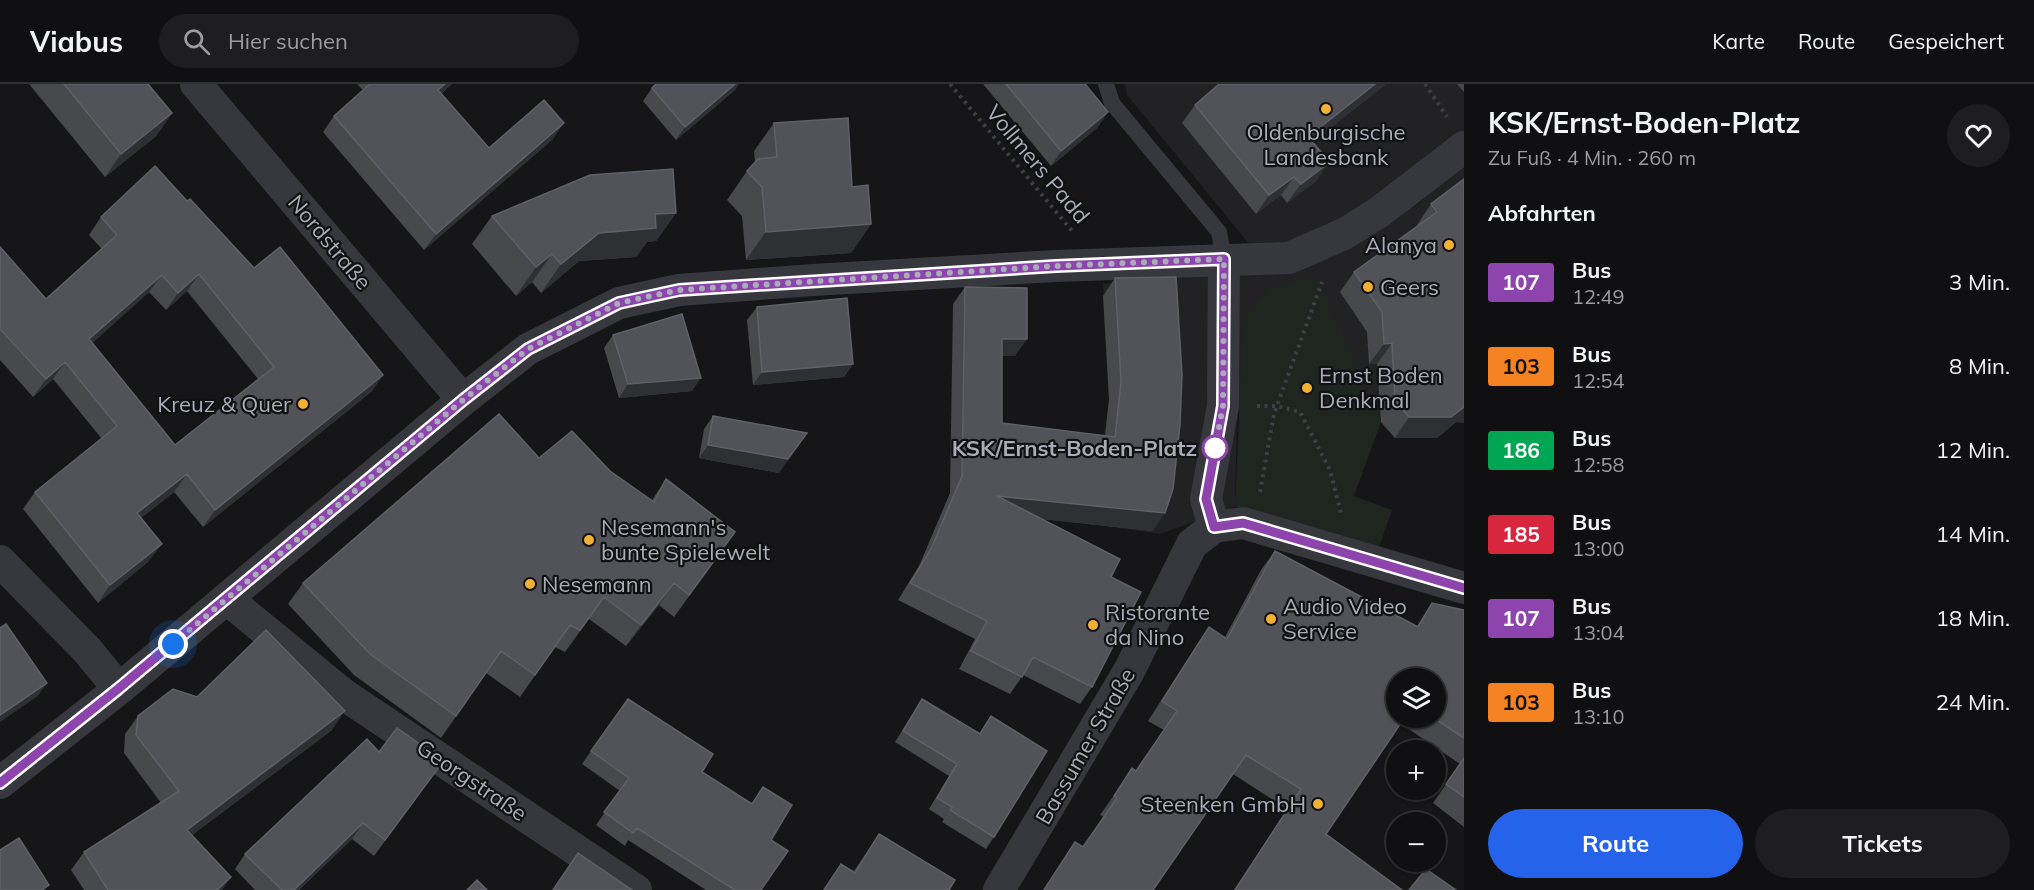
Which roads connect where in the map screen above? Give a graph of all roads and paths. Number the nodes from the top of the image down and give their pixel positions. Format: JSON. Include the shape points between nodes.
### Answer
{"nodes":[{"id":1,"x":196,"y":84,"type":"edge"},
{"id":2,"x":950,"y":84,"type":"edge"},
{"id":3,"x":1106,"y":84,"type":"edge"},
{"id":4,"x":1425,"y":84,"type":"edge"},
{"id":5,"x":1457,"y":135,"type":"edge"},
{"id":6,"x":1224,"y":259,"type":"junction"},
{"id":7,"x":1100,"y":264,"type":"junction"},
{"id":8,"x":1323,"y":280,"type":"dead end"},
{"id":9,"x":463,"y":400,"type":"junction"},
{"id":10,"x":1223,"y":406,"type":"junction"},
{"id":11,"x":1277,"y":406,"type":"junction"},
{"id":12,"x":1254,"y":526,"type":"junction"},
{"id":13,"x":1214,"y":527,"type":"junction"},
{"id":14,"x":1342,"y":550,"type":"junction"},
{"id":15,"x":0,"y":561,"type":"edge"},
{"id":16,"x":1464,"y":588,"type":"edge"},
{"id":17,"x":227,"y":599,"type":"junction"},
{"id":18,"x":118,"y":689,"type":"junction"},
{"id":19,"x":0,"y":783,"type":"edge"},
{"id":20,"x":636,"y":890,"type":"edge"},
{"id":21,"x":999,"y":890,"type":"edge"}],
"edges":[{"from":1,"to":9,"type":"street","name":"Nordstraße"},
{"from":2,"to":7,"type":"path","name":"Vollmers Padd"},
{"from":3,"to":6,"type":"lane","via":[[1112,103],[1220,232]]},
{"from":4,"to":5,"type":"path"},
{"from":5,"to":6,"type":"street","via":[[1378,213],[1344,234],[1289,258]]},
{"from":6,"to":7,"type":"street"},
{"from":6,"to":10,"type":"street"},
{"from":7,"to":9,"type":"street","via":[[679,290],[619,303],[528,349]]},
{"from":8,"to":11,"type":"path"},
{"from":9,"to":17,"type":"street"},
{"from":10,"to":11,"type":"path"},
{"from":10,"to":13,"type":"street","via":[[1206,499]]},
{"from":11,"to":12,"type":"path"},
{"from":11,"to":14,"type":"path","via":[[1300,412],[1330,470],[1342,515]]},
{"from":12,"to":13,"type":"street","via":[[1243,523]]},
{"from":12,"to":14,"type":"street"},
{"from":13,"to":21,"type":"street","name":"Bassumer Straße","via":[[1192,544],[1130,671]]},
{"from":14,"to":16,"type":"street"},
{"from":15,"to":18,"type":"street","via":[[87,650]]},
{"from":17,"to":18,"type":"street"},
{"from":17,"to":20,"type":"street","name":"Georgstraße","via":[[343,694]]},
{"from":18,"to":19,"type":"street"}]}
